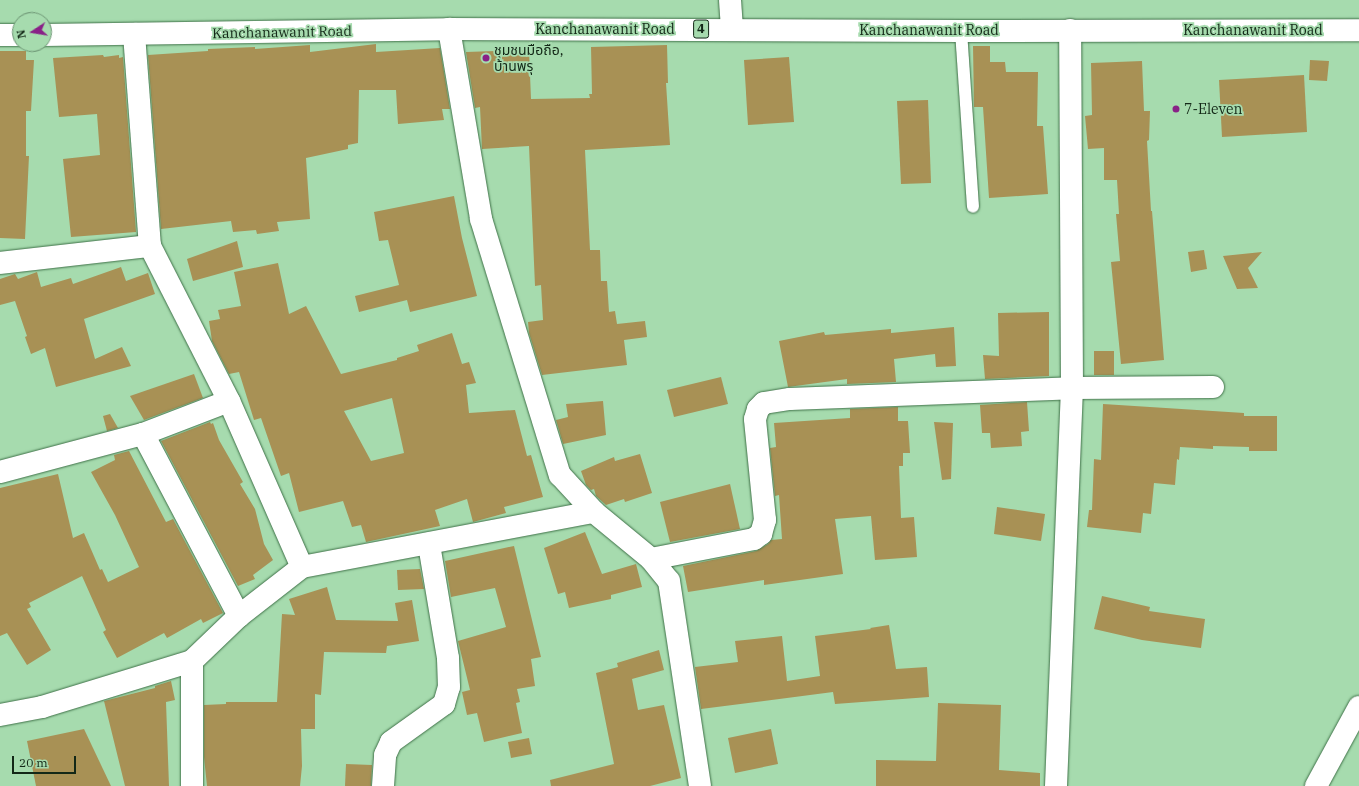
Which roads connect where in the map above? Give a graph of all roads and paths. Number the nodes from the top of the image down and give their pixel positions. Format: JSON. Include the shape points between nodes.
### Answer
{"nodes":[{"id":1,"x":730,"y":0,"type":"edge"},
{"id":2,"x":449,"y":29,"type":"junction"},
{"id":3,"x":732,"y":29,"type":"junction"},
{"id":4,"x":1070,"y":30,"type":"junction"},
{"id":5,"x":1359,"y":30,"type":"edge"},
{"id":6,"x":961,"y":31,"type":"junction"},
{"id":7,"x":134,"y":34,"type":"junction"},
{"id":8,"x":0,"y":35,"type":"edge"},
{"id":9,"x":12,"y":35,"type":"edge"},
{"id":10,"x":52,"y":35,"type":"edge"},
{"id":11,"x":973,"y":207,"type":"dead end"},
{"id":12,"x":150,"y":246,"type":"junction"},
{"id":13,"x":0,"y":263,"type":"edge"},
{"id":14,"x":1213,"y":386,"type":"dead end"},
{"id":15,"x":1072,"y":388,"type":"junction"},
{"id":16,"x":229,"y":400,"type":"junction"},
{"id":17,"x":143,"y":434,"type":"junction"},
{"id":18,"x":0,"y":472,"type":"edge"},
{"id":19,"x":594,"y":512,"type":"junction"},
{"id":20,"x":429,"y":544,"type":"junction"},
{"id":21,"x":651,"y":559,"type":"junction"},
{"id":22,"x":302,"y":567,"type":"junction"},
{"id":23,"x":239,"y":616,"type":"junction"},
{"id":24,"x":192,"y":661,"type":"junction"},
{"id":25,"x":1359,"y":707,"type":"edge"},
{"id":26,"x":0,"y":715,"type":"edge"},
{"id":27,"x":192,"y":786,"type":"edge"},
{"id":28,"x":383,"y":786,"type":"edge"},
{"id":29,"x":700,"y":786,"type":"edge"},
{"id":30,"x":1056,"y":786,"type":"edge"},
{"id":31,"x":1316,"y":786,"type":"edge"}],
"edges":[{"from":1,"to":3,"type":"main road"},
{"from":2,"to":3,"type":"main road","name":"Kanchanawanit Road","number":"4"},
{"from":2,"to":7,"type":"main road","name":"Kanchanawanit Road","number":"4"},
{"from":2,"to":19,"type":"main road","via":[[481,219],[560,475]]},
{"from":3,"to":6,"type":"main road","name":"Kanchanawanit Road","number":"4"},
{"from":4,"to":5,"type":"main road","name":"Kanchanawanit Road","number":"4"},
{"from":4,"to":6,"type":"main road","name":"Kanchanawanit Road","number":"4"},
{"from":4,"to":15,"type":"main road"},
{"from":6,"to":11,"type":"lane"},
{"from":7,"to":10,"type":"main road","name":"Kanchanawanit Road","number":"4"},
{"from":7,"to":12,"type":"main road"},
{"from":8,"to":9,"type":"main road"},
{"from":12,"to":13,"type":"main road"},
{"from":12,"to":16,"type":"main road"},
{"from":14,"to":15,"type":"main road"},
{"from":15,"to":21,"type":"main road","via":[[790,399],[764,403],[758,409],[755,419],[764,520],[761,534],[754,539]]},
{"from":15,"to":30,"type":"main road"},
{"from":16,"to":17,"type":"main road"},
{"from":16,"to":22,"type":"main road"},
{"from":17,"to":18,"type":"main road"},
{"from":17,"to":23,"type":"main road"},
{"from":19,"to":20,"type":"main road"},
{"from":19,"to":21,"type":"main road"},
{"from":20,"to":22,"type":"main road"},
{"from":20,"to":28,"type":"main road","via":[[448,658],[449,687],[444,704],[391,742],[385,755]]},
{"from":21,"to":29,"type":"main road","via":[[669,581]]},
{"from":22,"to":23,"type":"main road"},
{"from":23,"to":24,"type":"main road"},
{"from":24,"to":26,"type":"main road","via":[[42,707]]},
{"from":24,"to":27,"type":"main road"},
{"from":25,"to":31,"type":"main road"}]}
